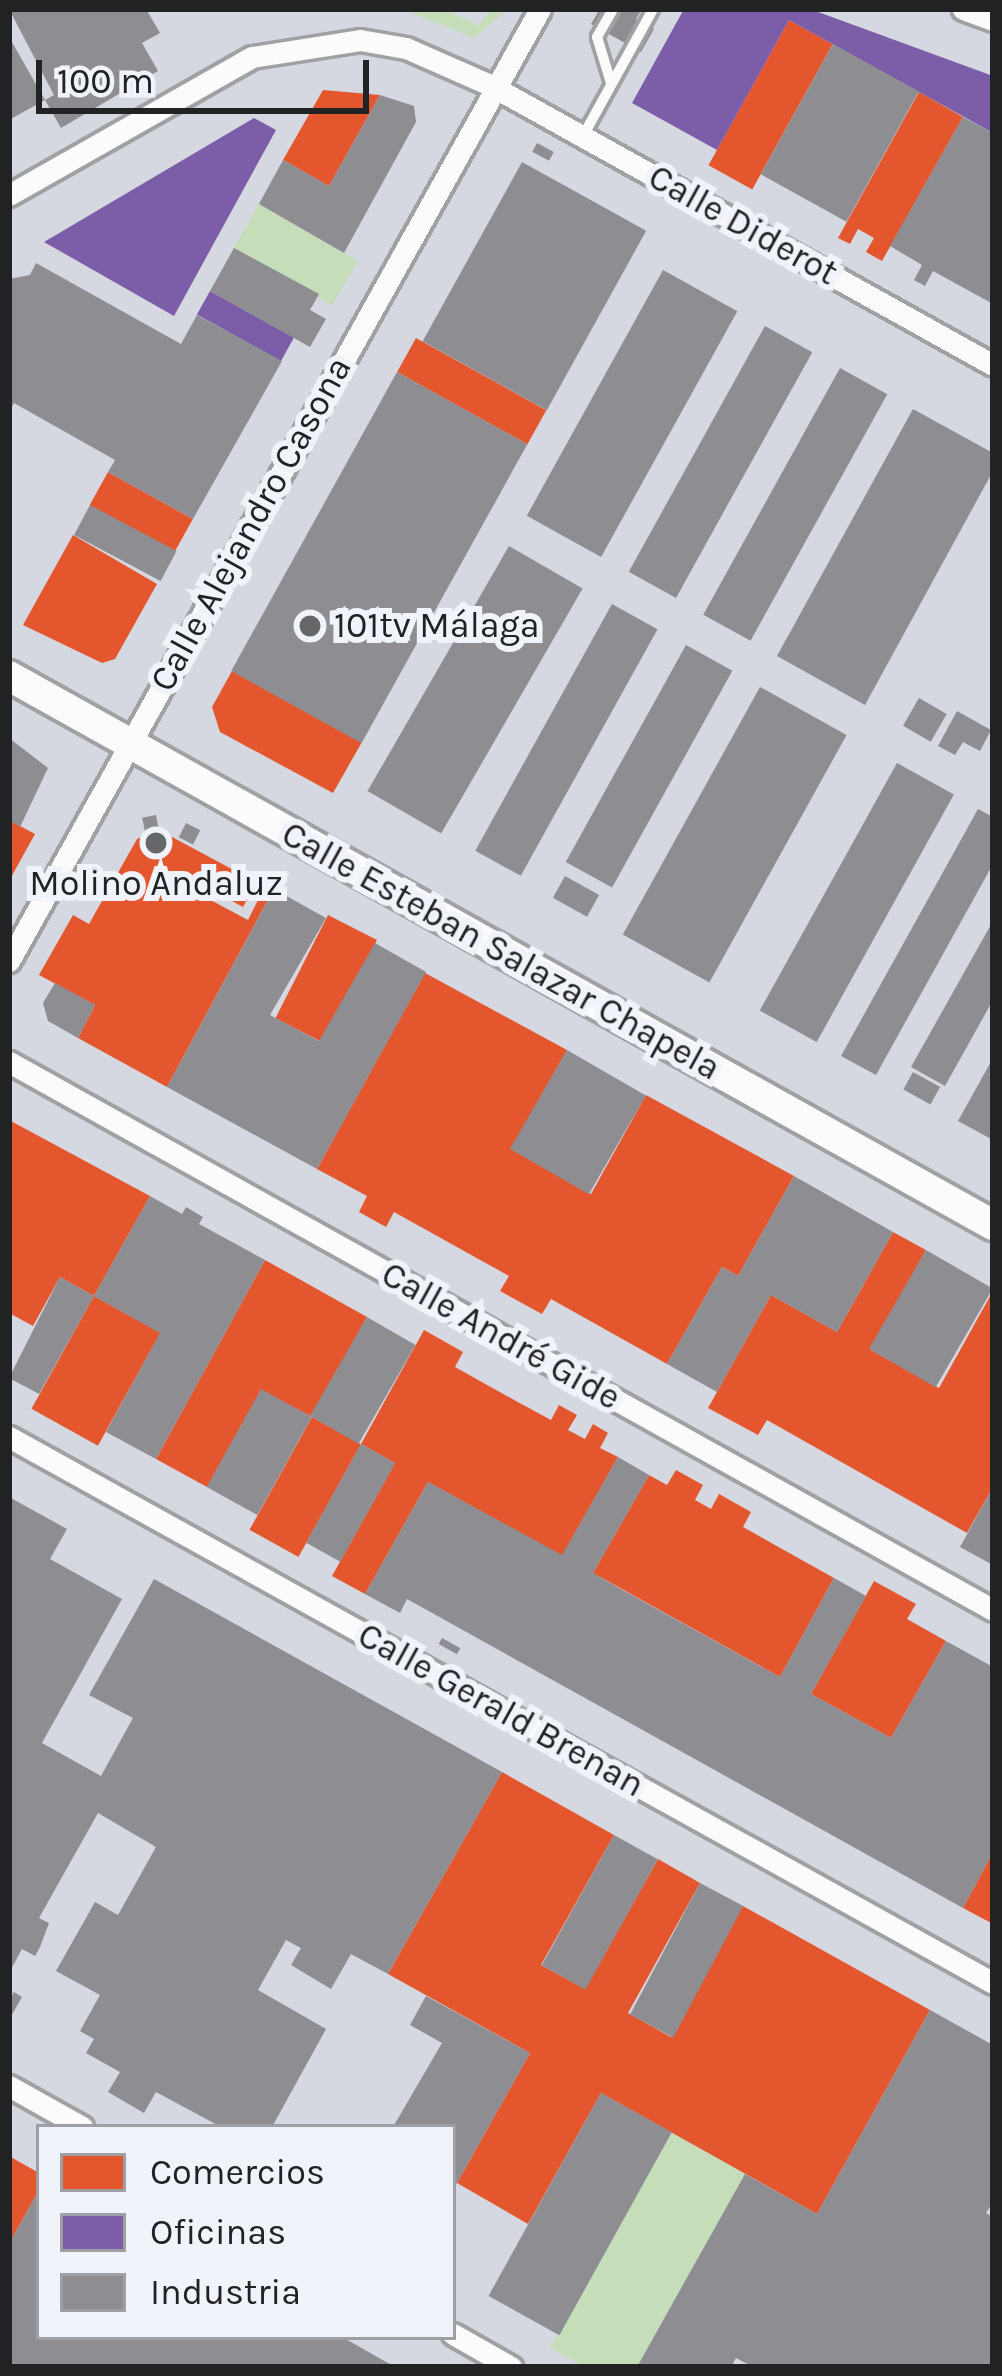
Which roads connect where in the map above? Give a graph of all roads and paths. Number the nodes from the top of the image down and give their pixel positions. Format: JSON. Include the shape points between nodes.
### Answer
{"nodes":[{"id":1,"x":540,"y":9,"type":"edge"},
{"id":2,"x":613,"y":9,"type":"edge"},
{"id":3,"x":653,"y":9,"type":"edge"},
{"id":4,"x":963,"y":9,"type":"edge"},
{"id":5,"x":993,"y":20,"type":"edge"},
{"id":6,"x":612,"y":84,"type":"junction"},
{"id":7,"x":492,"y":86,"type":"junction"},
{"id":8,"x":583,"y":136,"type":"junction"},
{"id":9,"x":9,"y":195,"type":"edge"},
{"id":10,"x":993,"y":365,"type":"edge"},
{"id":11,"x":9,"y":676,"type":"edge"},
{"id":12,"x":131,"y":744,"type":"junction"},
{"id":13,"x":9,"y":962,"type":"edge"},
{"id":14,"x":9,"y":1062,"type":"edge"},
{"id":15,"x":993,"y":1225,"type":"edge"},
{"id":16,"x":9,"y":1438,"type":"edge"},
{"id":17,"x":993,"y":1610,"type":"edge"},
{"id":18,"x":993,"y":1983,"type":"edge"},
{"id":19,"x":9,"y":2086,"type":"edge"},
{"id":20,"x":77,"y":2124,"type":"edge"},
{"id":21,"x":456,"y":2336,"type":"edge"},
{"id":22,"x":512,"y":2367,"type":"edge"}],
"edges":[{"from":1,"to":7,"type":"street","name":"Calle Alejandro Casona"},
{"from":2,"to":6,"type":"lane","via":[[597,37]]},
{"from":3,"to":6,"type":"lane"},
{"from":4,"to":5,"type":"street"},
{"from":6,"to":8,"type":"lane"},
{"from":7,"to":8,"type":"street","name":"Calle Diderot"},
{"from":7,"to":9,"type":"street","name":"Calle Diderot","via":[[406,48],[306,42],[253,57]]},
{"from":7,"to":12,"type":"street","name":"Calle Alejandro Casona"},
{"from":8,"to":10,"type":"street","name":"Calle Diderot"},
{"from":11,"to":12,"type":"street","name":"Calle Esteban Salazar Chapela"},
{"from":12,"to":13,"type":"street","name":"Calle Alejandro Casona"},
{"from":12,"to":15,"type":"street","name":"Calle Esteban Salazar Chapela"},
{"from":14,"to":17,"type":"street","name":"Calle André Gide"},
{"from":16,"to":18,"type":"street","name":"Calle Gerald Brenan"},
{"from":19,"to":20,"type":"street"},
{"from":21,"to":22,"type":"street"}]}
